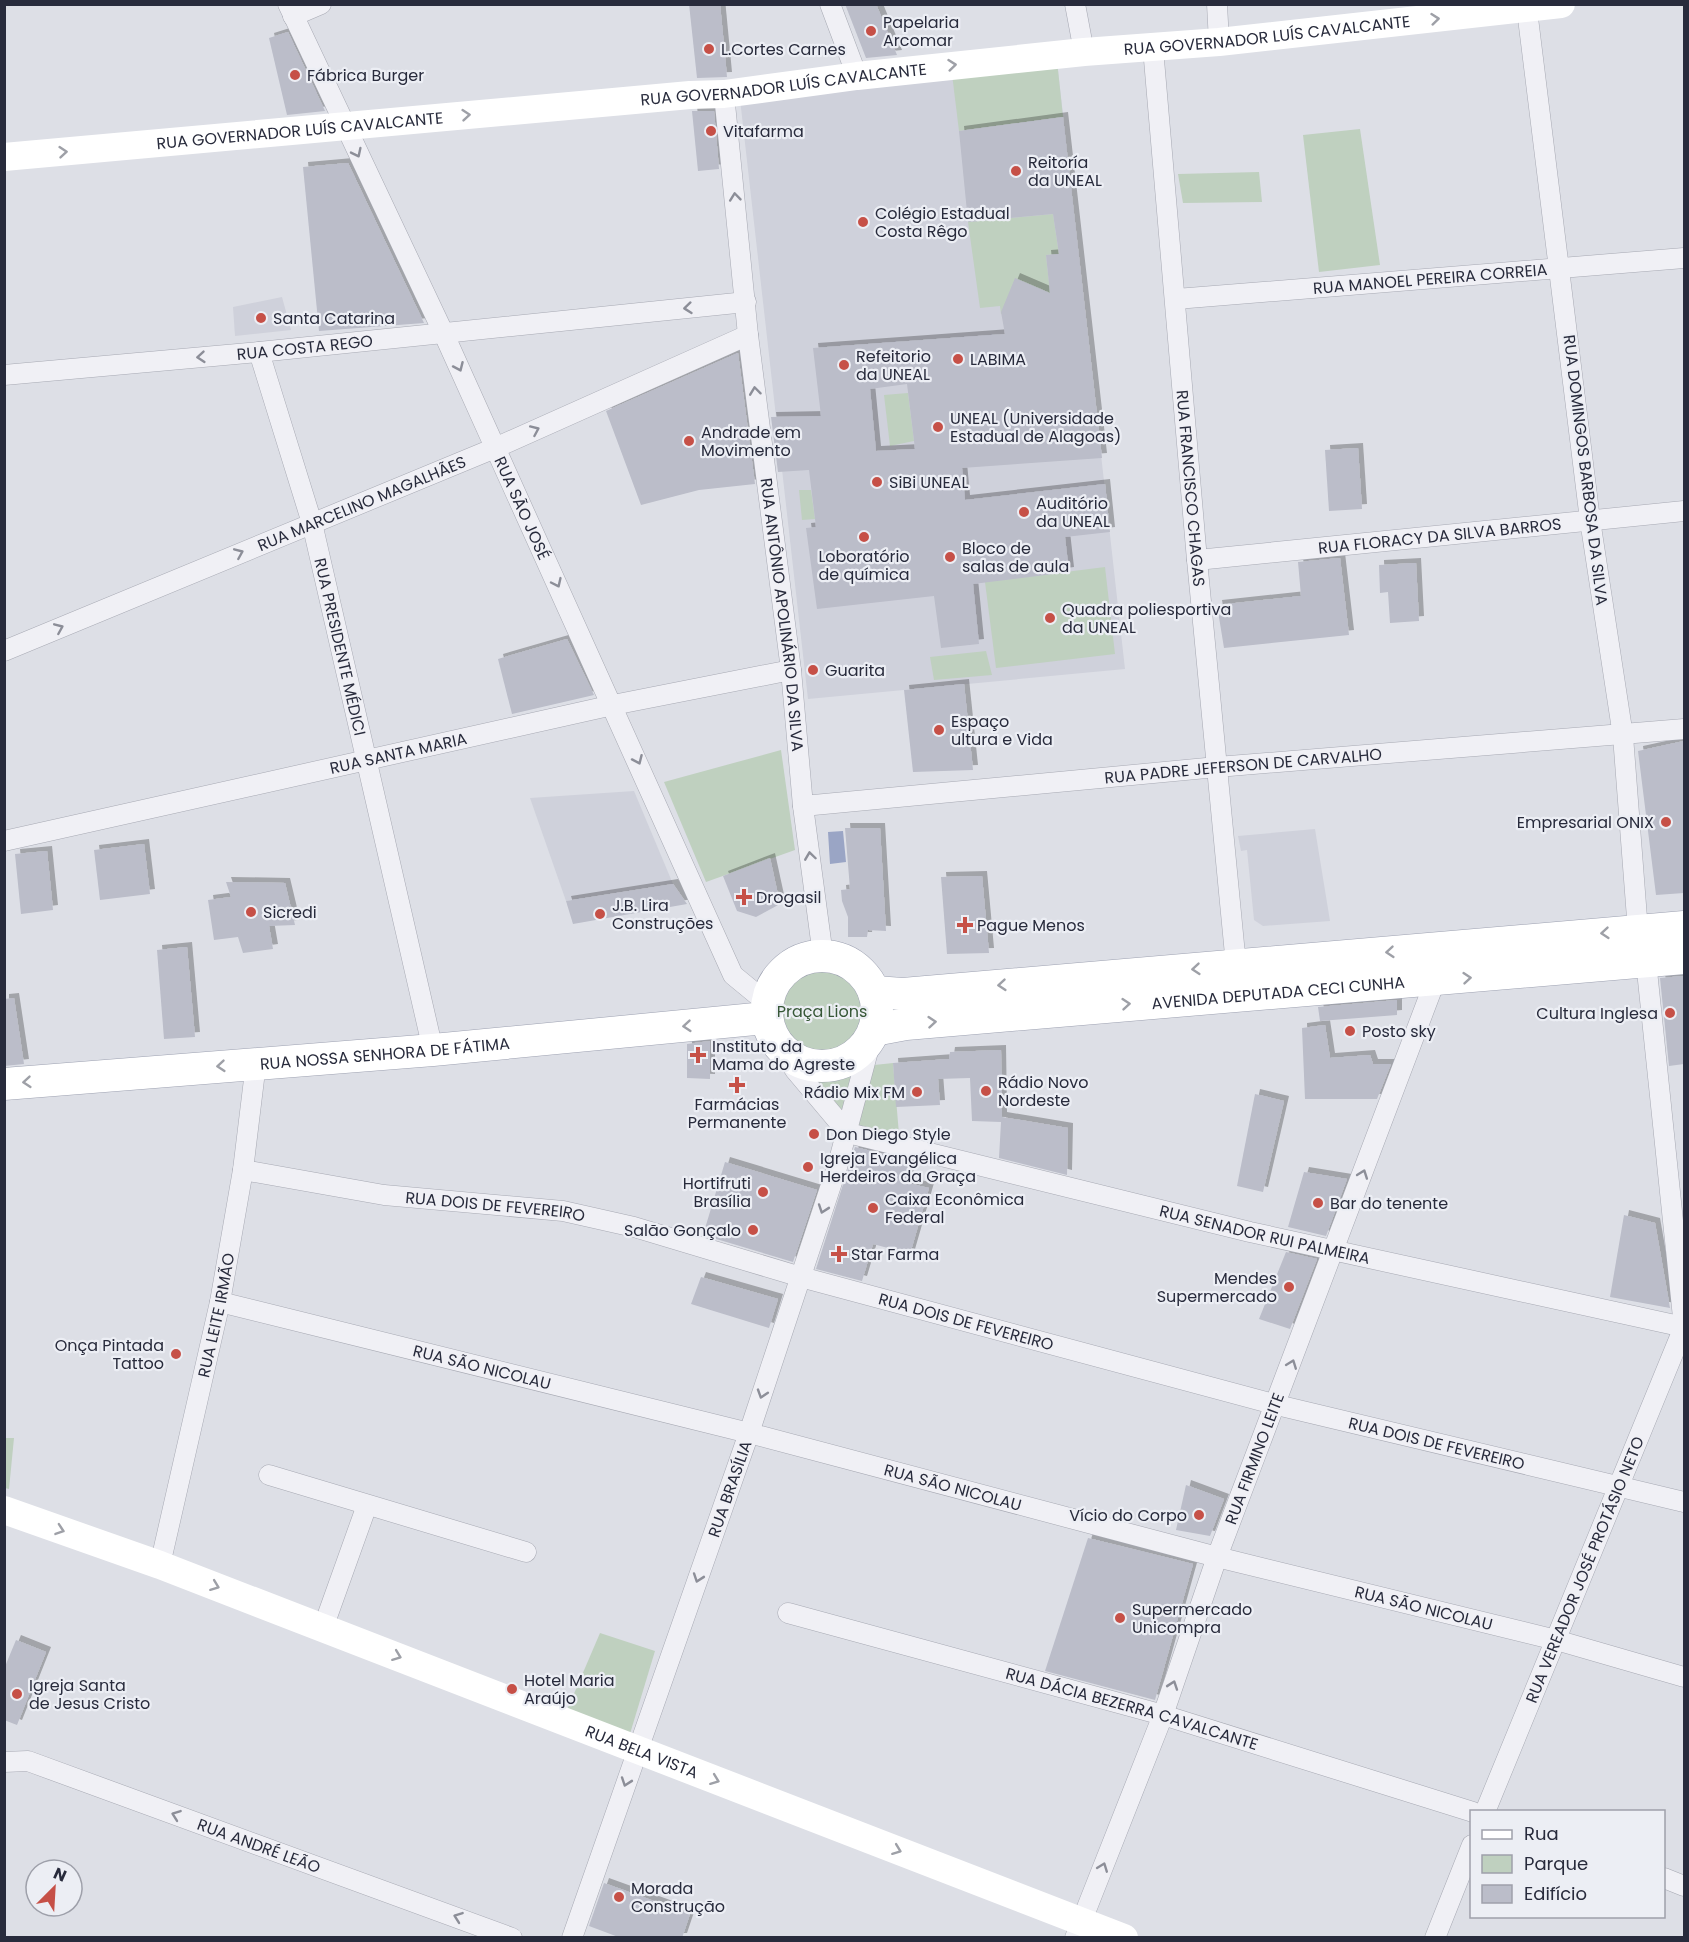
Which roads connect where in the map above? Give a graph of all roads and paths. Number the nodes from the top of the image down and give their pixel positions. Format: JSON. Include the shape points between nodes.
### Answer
{"nodes":[{"id":1,"x":321,"y":4,"type":"edge"},
{"id":2,"x":830,"y":4,"type":"edge"},
{"id":3,"x":1075,"y":4,"type":"edge"},
{"id":4,"x":1216,"y":4,"type":"edge"},
{"id":5,"x":1561,"y":4,"type":"edge"},
{"id":6,"x":291,"y":10,"type":"edge"},
{"id":7,"x":1527,"y":10,"type":"junction"},
{"id":8,"x":1220,"y":42,"type":"junction"},
{"id":9,"x":1153,"y":48,"type":"junction"},
{"id":10,"x":1084,"y":52,"type":"junction"},
{"id":11,"x":857,"y":75,"type":"junction"},
{"id":12,"x":724,"y":94,"type":"junction"},
{"id":13,"x":344,"y":126,"type":"junction"},
{"id":14,"x":4,"y":157,"type":"edge"},
{"id":15,"x":1684,"y":258,"type":"edge"},
{"id":16,"x":1561,"y":270,"type":"junction"},
{"id":17,"x":1176,"y":299,"type":"junction"},
{"id":18,"x":746,"y":302,"type":"junction"},
{"id":19,"x":443,"y":332,"type":"junction"},
{"id":20,"x":748,"y":335,"type":"junction"},
{"id":21,"x":259,"y":352,"type":"junction"},
{"id":22,"x":4,"y":375,"type":"edge"},
{"id":23,"x":495,"y":448,"type":"junction"},
{"id":24,"x":1684,"y":511,"type":"edge"},
{"id":25,"x":1590,"y":520,"type":"junction"},
{"id":26,"x":312,"y":523,"type":"junction"},
{"id":27,"x":1197,"y":560,"type":"junction"},
{"id":28,"x":4,"y":651,"type":"edge"},
{"id":29,"x":790,"y":670,"type":"junction"},
{"id":30,"x":613,"y":705,"type":"junction"},
{"id":31,"x":1684,"y":729,"type":"edge"},
{"id":32,"x":1623,"y":736,"type":"junction"},
{"id":33,"x":365,"y":762,"type":"junction"},
{"id":34,"x":1217,"y":767,"type":"junction"},
{"id":35,"x":803,"y":806,"type":"junction"},
{"id":36,"x":4,"y":841,"type":"edge"},
{"id":37,"x":1684,"y":927,"type":"edge"},
{"id":38,"x":1638,"y":931,"type":"junction"},
{"id":39,"x":1423,"y":949,"type":"junction"},
{"id":40,"x":823,"y":956,"type":"junction"},
{"id":41,"x":1684,"y":958,"type":"edge"},
{"id":42,"x":1646,"y":962,"type":"junction"},
{"id":43,"x":1236,"y":965,"type":"junction"},
{"id":44,"x":734,"y":975,"type":"junction"},
{"id":45,"x":1435,"y":981,"type":"junction"},
{"id":46,"x":874,"y":992,"type":"junction"},
{"id":47,"x":766,"y":1010,"type":"junction"},
{"id":48,"x":729,"y":1022,"type":"junction"},
{"id":49,"x":873,"y":1033,"type":"junction"},
{"id":50,"x":779,"y":1046,"type":"junction"},
{"id":51,"x":433,"y":1050,"type":"junction"},
{"id":52,"x":256,"y":1063,"type":"junction"},
{"id":53,"x":4,"y":1084,"type":"edge"},
{"id":54,"x":848,"y":1133,"type":"junction"},
{"id":55,"x":1676,"y":1161,"type":"edge"},
{"id":56,"x":243,"y":1170,"type":"junction"},
{"id":57,"x":1336,"y":1249,"type":"junction"},
{"id":58,"x":801,"y":1277,"type":"junction"},
{"id":59,"x":220,"y":1302,"type":"junction"},
{"id":60,"x":1684,"y":1327,"type":"edge"},
{"id":61,"x":1277,"y":1405,"type":"junction"},
{"id":62,"x":749,"y":1433,"type":"junction"},
{"id":63,"x":270,"y":1475,"type":"dead end"},
{"id":64,"x":1619,"y":1486,"type":"junction"},
{"id":65,"x":1684,"y":1502,"type":"edge"},
{"id":66,"x":367,"y":1505,"type":"junction"},
{"id":67,"x":4,"y":1510,"type":"edge"},
{"id":68,"x":526,"y":1552,"type":"dead end"},
{"id":69,"x":1217,"y":1557,"type":"junction"},
{"id":70,"x":160,"y":1565,"type":"junction"},
{"id":71,"x":788,"y":1613,"type":"dead end"},
{"id":72,"x":323,"y":1628,"type":"junction"},
{"id":73,"x":1556,"y":1640,"type":"junction"},
{"id":74,"x":1684,"y":1677,"type":"edge"},
{"id":75,"x":1163,"y":1715,"type":"junction"},
{"id":76,"x":637,"y":1750,"type":"junction"},
{"id":77,"x":4,"y":1762,"type":"edge"},
{"id":78,"x":1486,"y":1810,"type":"edge"},
{"id":79,"x":1470,"y":1811,"type":"edge"},
{"id":80,"x":1470,"y":1850,"type":"edge"},
{"id":81,"x":1665,"y":1878,"type":"edge"},
{"id":82,"x":1684,"y":1886,"type":"edge"},
{"id":83,"x":1078,"y":1929,"type":"edge"},
{"id":84,"x":513,"y":1938,"type":"edge"},
{"id":85,"x":572,"y":1938,"type":"edge"},
{"id":86,"x":1124,"y":1938,"type":"edge"},
{"id":87,"x":1435,"y":1938,"type":"edge"}],
"edges":[{"from":1,"to":6,"type":"street"},
{"from":2,"to":11,"type":"street"},
{"from":3,"to":10,"type":"street"},
{"from":4,"to":8,"type":"street"},
{"from":5,"to":7,"type":"street","name":"RUA GOVERNADOR LUÍS CAVALCANTE"},
{"from":6,"to":13,"type":"street","name":"RUA SÃO JOSÉ"},
{"from":8,"to":7,"type":"street","name":"RUA GOVERNADOR LUÍS CAVALCANTE","one_way":true},
{"from":7,"to":16,"type":"street","name":"RUA DOMINGOS BARBOSA DA SILVA"},
{"from":8,"to":9,"type":"street","name":"RUA GOVERNADOR LUÍS CAVALCANTE"},
{"from":9,"to":10,"type":"street","name":"RUA GOVERNADOR LUÍS CAVALCANTE"},
{"from":9,"to":17,"type":"street","name":"RUA FRANCISCO CHAGAS"},
{"from":11,"to":10,"type":"street","name":"RUA GOVERNADOR LUÍS CAVALCANTE","one_way":true},
{"from":11,"to":12,"type":"street","name":"RUA GOVERNADOR LUÍS CAVALCANTE"},
{"from":13,"to":12,"type":"street","name":"RUA GOVERNADOR LUÍS CAVALCANTE","one_way":true},
{"from":18,"to":12,"type":"street","name":"RUA ANTÔNIO APOLINÁRIO DA SILVA","one_way":true},
{"from":14,"to":13,"type":"street","name":"RUA GOVERNADOR LUÍS CAVALCANTE","one_way":true},
{"from":13,"to":19,"type":"street","name":"RUA SÃO JOSÉ","one_way":true},
{"from":15,"to":16,"type":"street","name":"RUA MANOEL PEREIRA CORREIA"},
{"from":16,"to":17,"type":"street","name":"RUA MANOEL PEREIRA CORREIA"},
{"from":16,"to":25,"type":"street","name":"RUA DOMINGOS BARBOSA DA SILVA"},
{"from":17,"to":27,"type":"street","name":"RUA FRANCISCO CHAGAS"},
{"from":18,"to":19,"type":"street","name":"RUA COSTA REGO","one_way":true},
{"from":18,"to":20,"type":"street","name":"RUA ANTÔNIO APOLINÁRIO DA SILVA"},
{"from":19,"to":21,"type":"street","name":"RUA COSTA REGO"},
{"from":19,"to":23,"type":"street","name":"RUA SÃO JOSÉ","one_way":true},
{"from":23,"to":20,"type":"street","name":"RUA MARCELINO MAGALHÃES","one_way":true},
{"from":29,"to":20,"type":"street","name":"RUA ANTÔNIO APOLINÁRIO DA SILVA","one_way":true},
{"from":21,"to":22,"type":"street","name":"RUA COSTA REGO","one_way":true},
{"from":21,"to":26,"type":"street","name":"RUA PRESIDENTE MÉDICI"},
{"from":23,"to":26,"type":"street","name":"RUA MARCELINO MAGALHÃES"},
{"from":23,"to":30,"type":"street","name":"RUA SÃO JOSÉ","one_way":true},
{"from":24,"to":25,"type":"street","name":"RUA FLORACY DA SILVA BARROS"},
{"from":25,"to":27,"type":"street","name":"RUA FLORACY DA SILVA BARROS"},
{"from":25,"to":32,"type":"street","name":"RUA DOMINGOS BARBOSA DA SILVA"},
{"from":28,"to":26,"type":"street","name":"RUA MARCELINO MAGALHÃES","one_way":true},
{"from":26,"to":33,"type":"street","name":"RUA PRESIDENTE MÉDICI"},
{"from":27,"to":34,"type":"street","name":"RUA FRANCISCO CHAGAS"},
{"from":29,"to":30,"type":"street","name":"RUA SANTA MARIA"},
{"from":29,"to":35,"type":"street","name":"RUA ANTÔNIO APOLINÁRIO DA SILVA"},
{"from":30,"to":33,"type":"street","name":"RUA SANTA MARIA"},
{"from":30,"to":44,"type":"street","name":"RUA SÃO JOSÉ","one_way":true},
{"from":31,"to":32,"type":"street","name":"RUA PADRE JEFERSON DE CARVALHO"},
{"from":32,"to":34,"type":"street","name":"RUA PADRE JEFERSON DE CARVALHO"},
{"from":32,"to":38,"type":"street","name":"RUA DOMINGOS BARBOSA DA SILVA"},
{"from":33,"to":36,"type":"street","name":"RUA SANTA MARIA"},
{"from":33,"to":51,"type":"street","name":"RUA PRESIDENTE MÉDICI"},
{"from":34,"to":35,"type":"street","name":"RUA PADRE JEFERSON DE CARVALHO"},
{"from":34,"to":43,"type":"street","name":"RUA FRANCISCO CHAGAS"},
{"from":40,"to":35,"type":"street","name":"RUA ANTÔNIO APOLINÁRIO DA SILVA","one_way":true},
{"from":37,"to":38,"type":"main road","name":"AVENIDA DEPUTADA CECI CUNHA"},
{"from":38,"to":39,"type":"main road","name":"AVENIDA DEPUTADA CECI CUNHA","one_way":true},
{"from":38,"to":42,"type":"street","name":"RUA DOMINGOS BARBOSA DA SILVA"},
{"from":39,"to":43,"type":"main road","name":"AVENIDA DEPUTADA CECI CUNHA","one_way":true},
{"from":39,"to":45,"type":"street"},
{"from":40,"to":46,"type":"main road","via":[[844,961],[862,973]]},
{"from":40,"to":47,"type":"main road","via":[[792,964],[780,974]]},
{"from":41,"to":42,"type":"main road","name":"AVENIDA DEPUTADA CECI CUNHA"},
{"from":45,"to":42,"type":"main road","name":"AVENIDA DEPUTADA CECI CUNHA","one_way":true},
{"from":42,"to":55,"type":"street"},
{"from":43,"to":46,"type":"main road","name":"AVENIDA DEPUTADA CECI CUNHA","one_way":true,"via":[[903,994]]},
{"from":44,"to":47,"type":"street","name":"RUA SÃO JOSÉ"},
{"from":44,"to":48,"type":"street","via":[[747,1004]]},
{"from":49,"to":45,"type":"main road","name":"AVENIDA DEPUTADA CECI CUNHA","one_way":true,"via":[[906,1024]]},
{"from":57,"to":45,"type":"street","name":"RUA FIRMINO LEITE","one_way":true},
{"from":46,"to":49,"type":"main road","via":[[877,1018]]},
{"from":47,"to":48,"type":"main road","name":"RUA NOSSA SENHORA DE FÁTIMA"},
{"from":47,"to":50,"type":"main road","via":[[770,1031]]},
{"from":48,"to":51,"type":"main road","name":"RUA NOSSA SENHORA DE FÁTIMA","one_way":true},
{"from":49,"to":50,"type":"main road","via":[[858,1053],[839,1064],[817,1066],[796,1060]]},
{"from":49,"to":54,"type":"street","name":"RUA BRASÍLIA"},
{"from":50,"to":54,"type":"street"},
{"from":51,"to":52,"type":"main road","name":"RUA NOSSA SENHORA DE FÁTIMA"},
{"from":52,"to":53,"type":"main road","name":"RUA NOSSA SENHORA DE FÁTIMA","one_way":true},
{"from":52,"to":56,"type":"street","name":"RUA LEITE IRMÃO"},
{"from":54,"to":57,"type":"street","name":"RUA SENADOR RUI PALMEIRA","via":[[1250,1232]]},
{"from":54,"to":58,"type":"street","name":"RUA BRASÍLIA","one_way":true},
{"from":55,"to":60,"type":"street"},
{"from":56,"to":58,"type":"street","name":"RUA DOIS DE FEVEREIRO","via":[[384,1195],[563,1211],[634,1227]]},
{"from":56,"to":59,"type":"street","name":"RUA LEITE IRMÃO"},
{"from":57,"to":60,"type":"street","name":"RUA SENADOR RUI PALMEIRA"},
{"from":61,"to":57,"type":"street","name":"RUA FIRMINO LEITE","one_way":true},
{"from":58,"to":61,"type":"street","name":"RUA DOIS DE FEVEREIRO"},
{"from":58,"to":62,"type":"street","name":"RUA BRASÍLIA","one_way":true},
{"from":59,"to":62,"type":"street","name":"RUA SÃO NICOLAU"},
{"from":59,"to":70,"type":"street","name":"RUA LEITE IRMÃO"},
{"from":60,"to":64,"type":"street","name":"RUA VEREADOR JOSÉ PROTÁSIO NETO"},
{"from":61,"to":64,"type":"street","name":"RUA DOIS DE FEVEREIRO"},
{"from":61,"to":69,"type":"street","name":"RUA FIRMINO LEITE"},
{"from":62,"to":69,"type":"street","name":"RUA SÃO NICOLAU"},
{"from":62,"to":76,"type":"street","name":"RUA BRASÍLIA","one_way":true},
{"from":63,"to":66,"type":"street"},
{"from":64,"to":65,"type":"street","name":"RUA DOIS DE FEVEREIRO"},
{"from":64,"to":73,"type":"street","name":"RUA VEREADOR JOSÉ PROTÁSIO NETO"},
{"from":66,"to":68,"type":"street"},
{"from":66,"to":72,"type":"street"},
{"from":67,"to":70,"type":"street","name":"RUA BELA VISTA","one_way":true},
{"from":69,"to":73,"type":"street","name":"RUA SÃO NICOLAU"},
{"from":75,"to":69,"type":"street","name":"RUA FIRMINO LEITE","one_way":true},
{"from":70,"to":72,"type":"street","name":"RUA BELA VISTA","one_way":true},
{"from":71,"to":75,"type":"street","name":"RUA DÁCIA BEZERRA CAVALCANTE"},
{"from":72,"to":76,"type":"street","name":"RUA BELA VISTA","one_way":true},
{"from":73,"to":74,"type":"street","name":"RUA SÃO NICOLAU"},
{"from":73,"to":78,"type":"street","name":"RUA VEREADOR JOSÉ PROTÁSIO NETO"},
{"from":75,"to":79,"type":"street","name":"RUA DÁCIA BEZERRA CAVALCANTE"},
{"from":83,"to":75,"type":"street","name":"RUA FIRMINO LEITE","one_way":true},
{"from":76,"to":83,"type":"street","name":"RUA BELA VISTA","one_way":true},
{"from":76,"to":85,"type":"street","name":"RUA BRASÍLIA","one_way":true},
{"from":84,"to":77,"type":"street","name":"RUA ANDRÉ LEÃO","one_way":true,"via":[[28,1761]]},
{"from":80,"to":87,"type":"street"},
{"from":81,"to":82,"type":"street"},
{"from":83,"to":86,"type":"street","name":"RUA BELA VISTA"}]}
